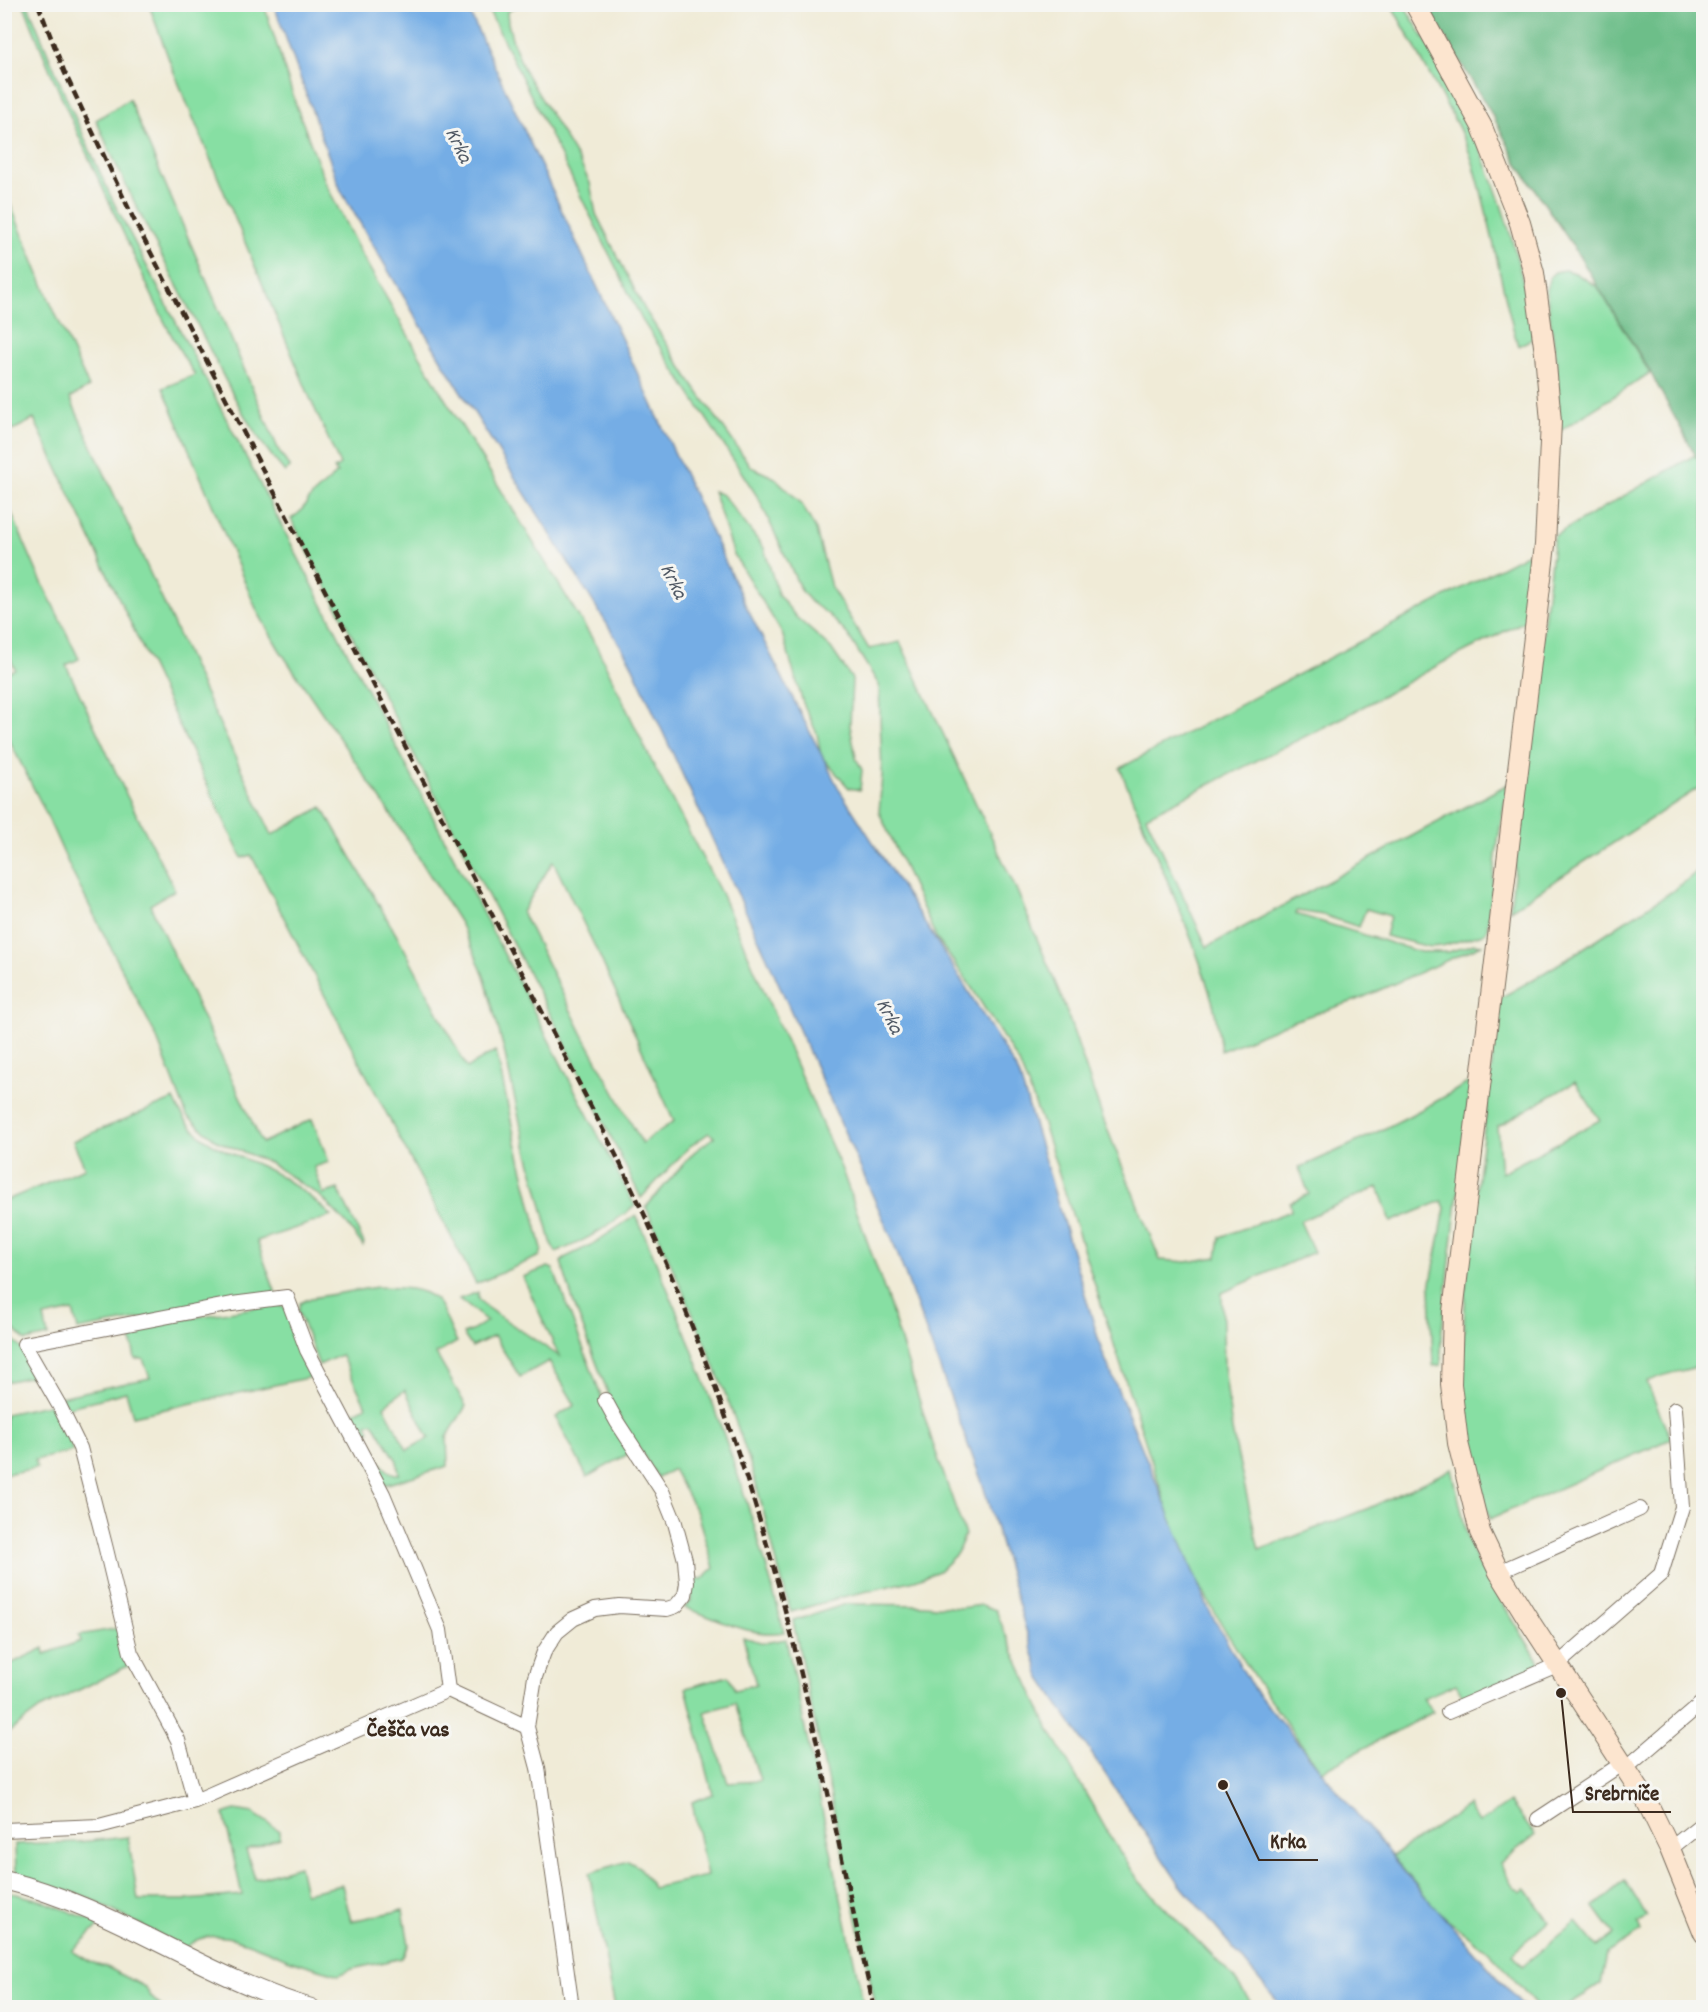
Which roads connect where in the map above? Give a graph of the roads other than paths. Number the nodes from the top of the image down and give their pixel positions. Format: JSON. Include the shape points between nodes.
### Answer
{"nodes":[{"id":1,"x":1415,"y":4,"type":"edge"},
{"id":2,"x":605,"y":1400,"type":"dead end"},
{"id":3,"x":1675,"y":1408,"type":"dead end"},
{"id":4,"x":1640,"y":1509,"type":"dead end"},
{"id":5,"x":1499,"y":1572,"type":"junction"},
{"id":6,"x":1557,"y":1665,"type":"junction"},
{"id":7,"x":448,"y":1690,"type":"junction"},
{"id":8,"x":1704,"y":1701,"type":"edge"},
{"id":9,"x":1448,"y":1712,"type":"dead end"},
{"id":10,"x":527,"y":1727,"type":"junction"},
{"id":11,"x":1624,"y":1766,"type":"junction"},
{"id":12,"x":195,"y":1801,"type":"junction"},
{"id":13,"x":1538,"y":1819,"type":"dead end"},
{"id":14,"x":1704,"y":1822,"type":"edge"},
{"id":15,"x":4,"y":1830,"type":"edge"},
{"id":16,"x":1670,"y":1849,"type":"junction"},
{"id":17,"x":4,"y":1880,"type":"edge"},
{"id":18,"x":1704,"y":1933,"type":"edge"},
{"id":19,"x":311,"y":2007,"type":"edge"},
{"id":20,"x":572,"y":2007,"type":"edge"}],
"edges":[{"from":1,"to":5,"type":"main road","via":[[1482,127],[1520,223],[1534,273],[1551,422],[1545,544],[1453,1312],[1451,1384],[1458,1443],[1480,1532]]},
{"from":2,"to":10,"type":"street","via":[[662,1491],[675,1523],[687,1583],[676,1606],[595,1609],[556,1632],[535,1677]]},
{"from":3,"to":6,"type":"street","via":[[1682,1507],[1661,1574]]},
{"from":4,"to":5,"type":"street"},
{"from":5,"to":6,"type":"main road"},
{"from":6,"to":9,"type":"street"},
{"from":6,"to":11,"type":"main road"},
{"from":7,"to":10,"type":"street"},
{"from":7,"to":12,"type":"street"},
{"from":7,"to":12,"type":"street","via":[[440,1630],[415,1568],[383,1494],[307,1350],[287,1297],[24,1344],[80,1448],[130,1653],[178,1740]]},
{"from":8,"to":11,"type":"street"},
{"from":10,"to":20,"type":"street","via":[[538,1767]]},
{"from":11,"to":13,"type":"street"},
{"from":11,"to":16,"type":"main road"},
{"from":12,"to":15,"type":"street","via":[[99,1826]]},
{"from":14,"to":16,"type":"street"},
{"from":16,"to":18,"type":"main road"},
{"from":17,"to":19,"type":"street","via":[[74,1902],[243,1982]]}]}
